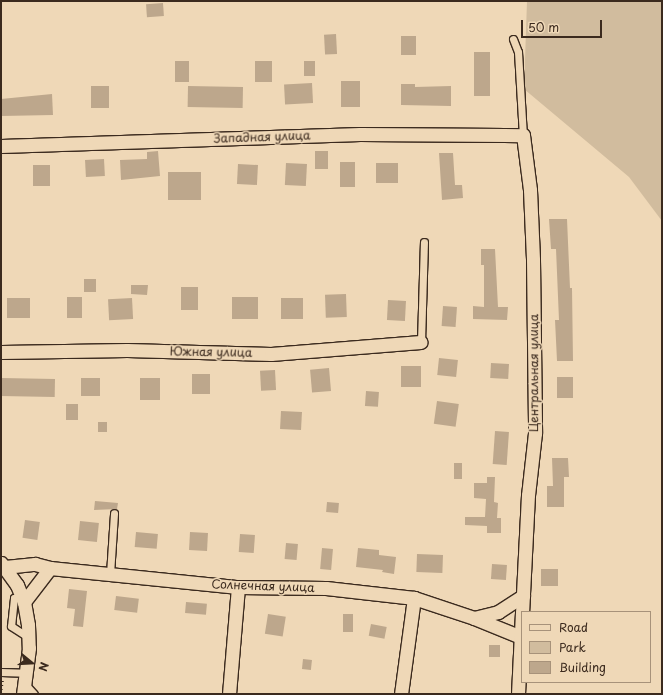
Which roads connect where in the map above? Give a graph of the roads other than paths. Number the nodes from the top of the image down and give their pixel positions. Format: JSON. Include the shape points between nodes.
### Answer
{"nodes":[{"id":1,"x":513,"y":38,"type":"dead end"},
{"id":2,"x":523,"y":135,"type":"junction"},
{"id":3,"x":1,"y":146,"type":"edge"},
{"id":4,"x":424,"y":242,"type":"dead end"},
{"id":5,"x":421,"y":342,"type":"joint"},
{"id":6,"x":1,"y":352,"type":"edge"},
{"id":7,"x":114,"y":513,"type":"dead end"},
{"id":8,"x":3,"y":565,"type":"edge"},
{"id":9,"x":50,"y":568,"type":"junction"},
{"id":10,"x":110,"y":574,"type":"junction"},
{"id":11,"x":238,"y":587,"type":"junction"},
{"id":12,"x":523,"y":596,"type":"junction"},
{"id":13,"x":414,"y":598,"type":"junction"},
{"id":14,"x":23,"y":600,"type":"junction"},
{"id":15,"x":522,"y":611,"type":"edge"},
{"id":16,"x":474,"y":618,"type":"junction"},
{"id":17,"x":521,"y":637,"type":"joint"},
{"id":18,"x":2,"y":672,"type":"edge"},
{"id":19,"x":24,"y":683,"type":"edge"},
{"id":20,"x":34,"y":694,"type":"edge"},
{"id":21,"x":229,"y":694,"type":"edge"},
{"id":22,"x":401,"y":694,"type":"edge"},
{"id":23,"x":518,"y":694,"type":"edge"}],
"edges":[{"from":1,"to":2,"type":"lane","via":[[518,52]]},
{"from":2,"to":3,"type":"street","name":"Западная улица","via":[[360,134]]},
{"from":2,"to":12,"type":"street","name":"Центральная улица","via":[[530,190],[535,410]]},
{"from":4,"to":5,"type":"lane"},
{"from":5,"to":6,"type":"street","name":"Южная улица","via":[[271,354],[127,350]]},
{"from":7,"to":10,"type":"lane"},
{"from":8,"to":9,"type":"street","name":"Солнечная улица","via":[[35,564]]},
{"from":8,"to":14,"type":"street"},
{"from":9,"to":10,"type":"street","name":"Солнечная улица"},
{"from":9,"to":14,"type":"street"},
{"from":10,"to":11,"type":"street","name":"Солнечная улица"},
{"from":11,"to":13,"type":"street","name":"Солнечная улица","via":[[326,588]]},
{"from":11,"to":21,"type":"street"},
{"from":12,"to":15,"type":"street","name":"Центральная улица"},
{"from":12,"to":16,"type":"street","via":[[498,612]]},
{"from":13,"to":16,"type":"street","name":"Солнечная улица"},
{"from":13,"to":22,"type":"street"},
{"from":14,"to":19,"type":"street","via":[[28,637]]},
{"from":16,"to":17,"type":"street","name":"Солнечная улица"},
{"from":17,"to":23,"type":"street","name":"Центральная улица"},
{"from":18,"to":19,"type":"lane"},
{"from":19,"to":20,"type":"lane"}]}
